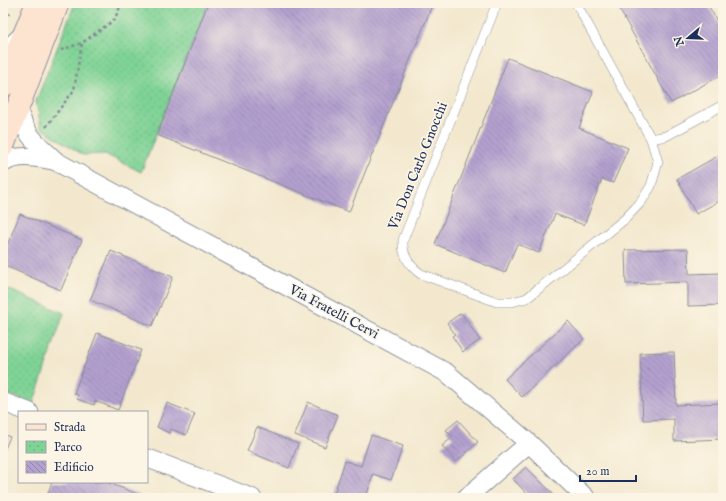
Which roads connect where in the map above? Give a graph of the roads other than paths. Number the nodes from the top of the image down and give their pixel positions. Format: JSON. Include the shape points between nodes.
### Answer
{"nodes":[{"id":1,"x":36,"y":3,"type":"edge"},
{"id":2,"x":58,"y":3,"type":"edge"},
{"id":3,"x":497,"y":3,"type":"edge"},
{"id":4,"x":576,"y":3,"type":"edge"},
{"id":5,"x":26,"y":31,"type":"junction"},
{"id":6,"x":3,"y":49,"type":"edge"},
{"id":7,"x":3,"y":86,"type":"edge"},
{"id":8,"x":723,"y":105,"type":"edge"},
{"id":9,"x":18,"y":108,"type":"junction"},
{"id":10,"x":651,"y":139,"type":"junction"},
{"id":11,"x":3,"y":146,"type":"edge"},
{"id":12,"x":57,"y":162,"type":"junction"},
{"id":13,"x":3,"y":163,"type":"edge"},
{"id":14,"x":3,"y":402,"type":"edge"},
{"id":15,"x":26,"y":411,"type":"edge"},
{"id":16,"x":529,"y":443,"type":"junction"},
{"id":17,"x":148,"y":458,"type":"edge"},
{"id":18,"x":252,"y":498,"type":"edge"},
{"id":19,"x":466,"y":498,"type":"edge"},
{"id":20,"x":586,"y":498,"type":"edge"}],
"edges":[{"from":1,"to":5,"type":"main road"},
{"from":2,"to":9,"type":"main road"},
{"from":3,"to":10,"type":"lane","name":"Via Don Carlo Gnocchi","via":[[403,240],[402,250],[412,268],[421,274],[497,302],[527,298],[638,206],[650,186],[658,162]]},
{"from":4,"to":10,"type":"lane","name":"Via Don Carlo Gnocchi"},
{"from":5,"to":6,"type":"street","via":[[11,46]]},
{"from":5,"to":7,"type":"main road"},
{"from":8,"to":10,"type":"lane","via":[[666,136]]},
{"from":9,"to":11,"type":"main road"},
{"from":9,"to":12,"type":"street","name":"Via Fratelli Cervi","via":[[25,130],[36,144]]},
{"from":12,"to":13,"type":"street","name":"Via Fratelli Cervi","via":[[28,157],[10,159]]},
{"from":12,"to":16,"type":"street","name":"Via Fratelli Cervi","via":[[447,373]]},
{"from":14,"to":15,"type":"street"},
{"from":16,"to":19,"type":"street"},
{"from":16,"to":20,"type":"street","name":"Via Fratelli Cervi"},
{"from":17,"to":18,"type":"street"}]}
